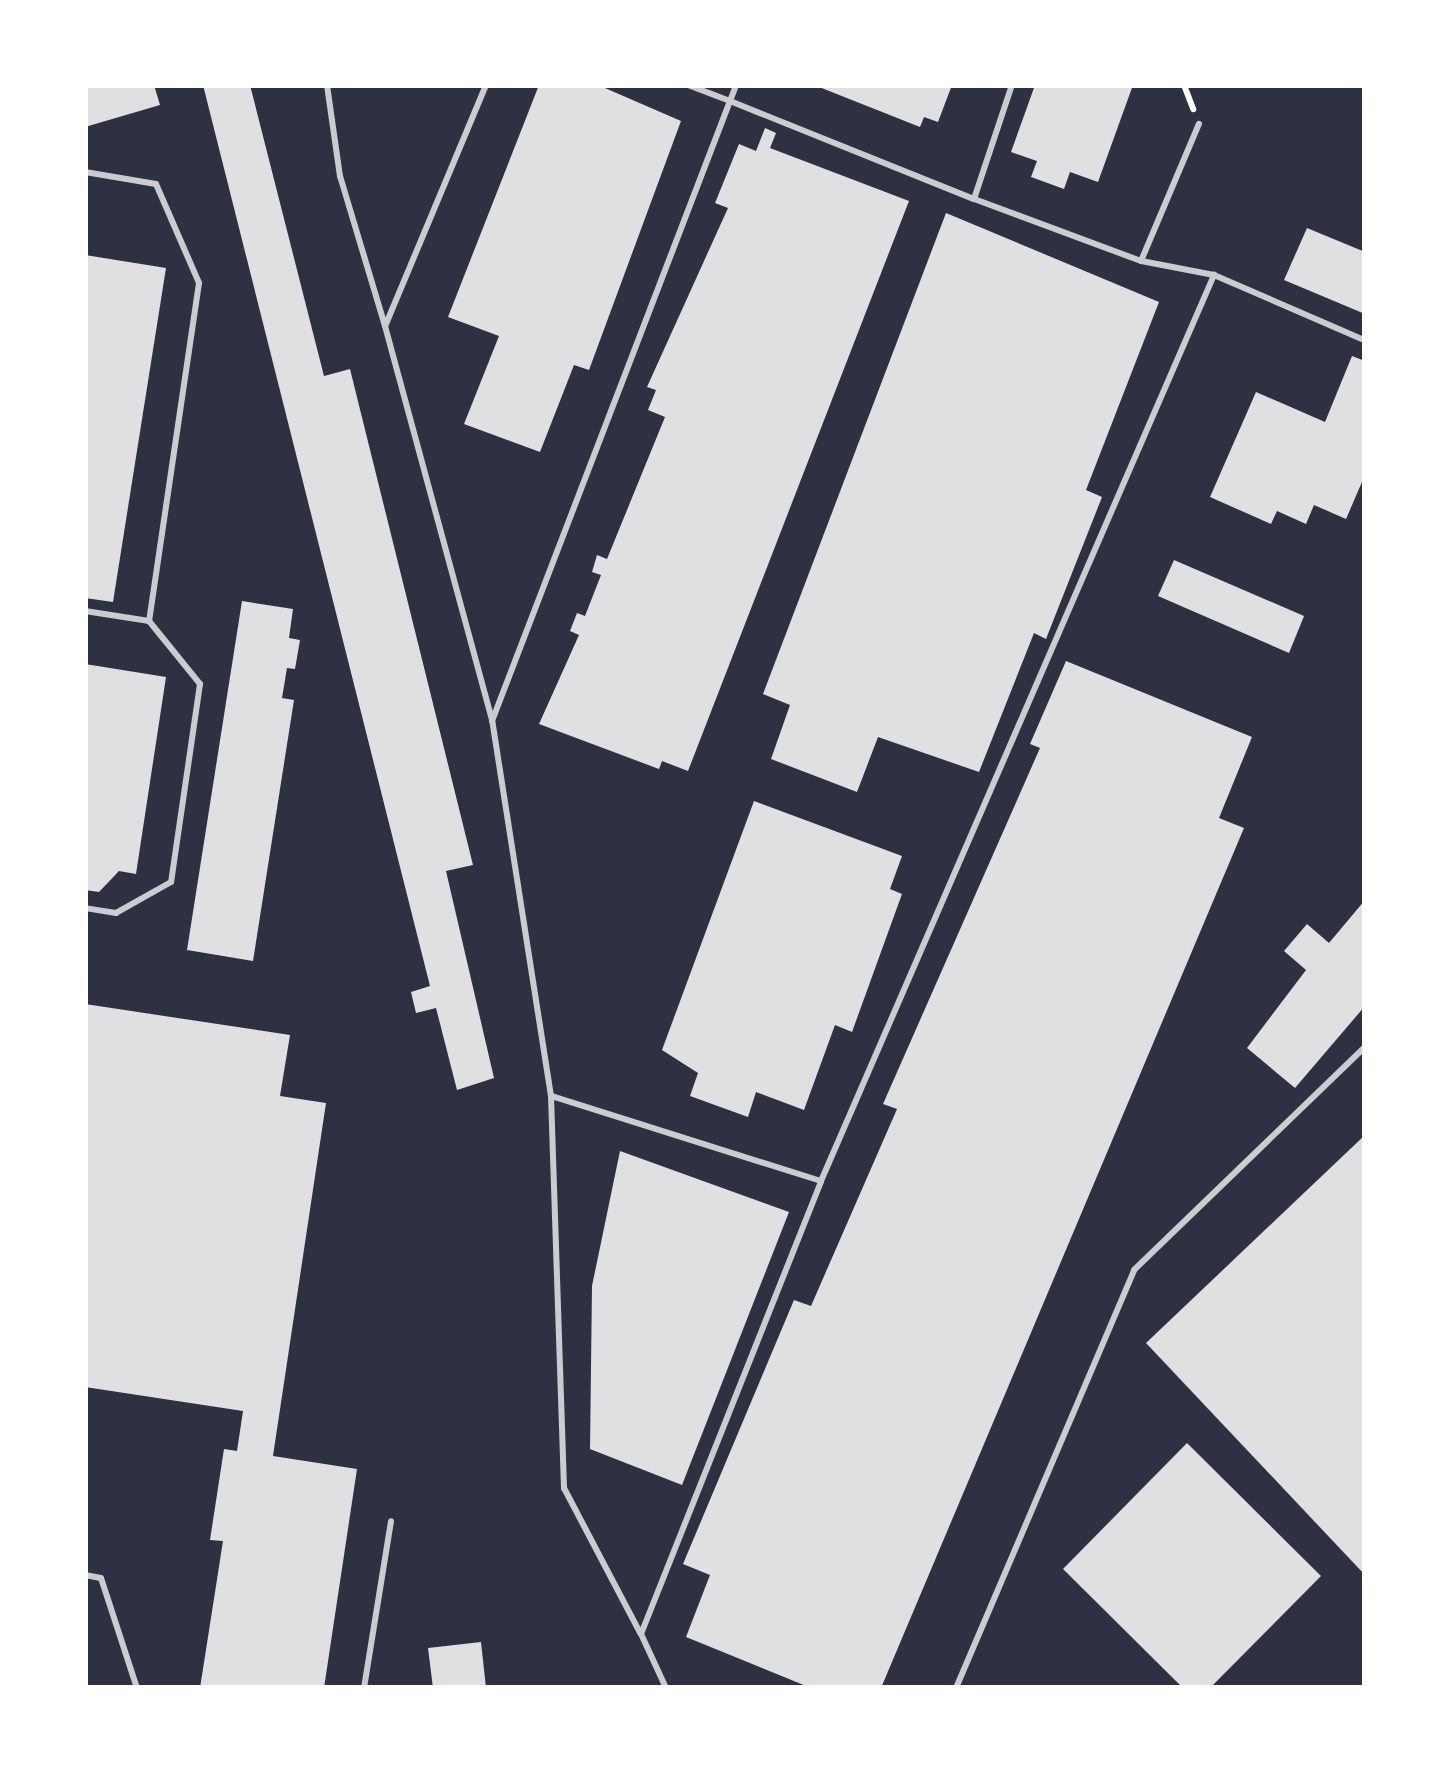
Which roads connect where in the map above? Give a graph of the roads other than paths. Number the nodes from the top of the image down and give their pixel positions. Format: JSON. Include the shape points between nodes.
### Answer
{"nodes":[{"id":1,"x":326,"y":85,"type":"edge"},
{"id":2,"x":486,"y":85,"type":"edge"},
{"id":3,"x":688,"y":85,"type":"edge"},
{"id":4,"x":736,"y":85,"type":"edge"},
{"id":5,"x":1012,"y":85,"type":"edge"},
{"id":6,"x":730,"y":100,"type":"junction"},
{"id":7,"x":1199,"y":124,"type":"dead end"},
{"id":8,"x":85,"y":172,"type":"edge"},
{"id":9,"x":974,"y":199,"type":"junction"},
{"id":10,"x":1142,"y":261,"type":"junction"},
{"id":11,"x":1214,"y":275,"type":"junction"},
{"id":12,"x":384,"y":326,"type":"junction"},
{"id":13,"x":1362,"y":339,"type":"dead end"},
{"id":14,"x":85,"y":611,"type":"edge"},
{"id":15,"x":149,"y":621,"type":"junction"},
{"id":16,"x":492,"y":721,"type":"junction"},
{"id":17,"x":85,"y":908,"type":"edge"},
{"id":18,"x":1365,"y":1046,"type":"edge"},
{"id":19,"x":551,"y":1096,"type":"junction"},
{"id":20,"x":821,"y":1181,"type":"junction"},
{"id":21,"x":390,"y":1521,"type":"dead end"},
{"id":22,"x":85,"y":1575,"type":"edge"},
{"id":23,"x":641,"y":1634,"type":"junction"},
{"id":24,"x":137,"y":1688,"type":"edge"},
{"id":25,"x":364,"y":1688,"type":"edge"},
{"id":26,"x":666,"y":1688,"type":"edge"},
{"id":27,"x":956,"y":1688,"type":"edge"}],
"edges":[{"from":1,"to":12,"type":"lane","via":[[340,176]]},
{"from":2,"to":12,"type":"lane"},
{"from":3,"to":6,"type":"lane"},
{"from":4,"to":6,"type":"lane"},
{"from":5,"to":9,"type":"lane"},
{"from":6,"to":9,"type":"lane"},
{"from":6,"to":16,"type":"lane"},
{"from":7,"to":10,"type":"lane"},
{"from":8,"to":15,"type":"lane","via":[[156,184],[199,283]]},
{"from":9,"to":10,"type":"lane"},
{"from":10,"to":11,"type":"lane"},
{"from":11,"to":13,"type":"lane"},
{"from":11,"to":20,"type":"lane"},
{"from":12,"to":16,"type":"lane"},
{"from":14,"to":15,"type":"lane"},
{"from":15,"to":17,"type":"lane","via":[[200,684],[170,882],[116,913]]},
{"from":16,"to":19,"type":"lane"},
{"from":18,"to":27,"type":"lane","via":[[1134,1270]]},
{"from":19,"to":20,"type":"lane"},
{"from":19,"to":23,"type":"lane","via":[[564,1488]]},
{"from":20,"to":23,"type":"lane"},
{"from":21,"to":25,"type":"lane"},
{"from":22,"to":24,"type":"lane","via":[[101,1578]]},
{"from":23,"to":26,"type":"lane"}]}
